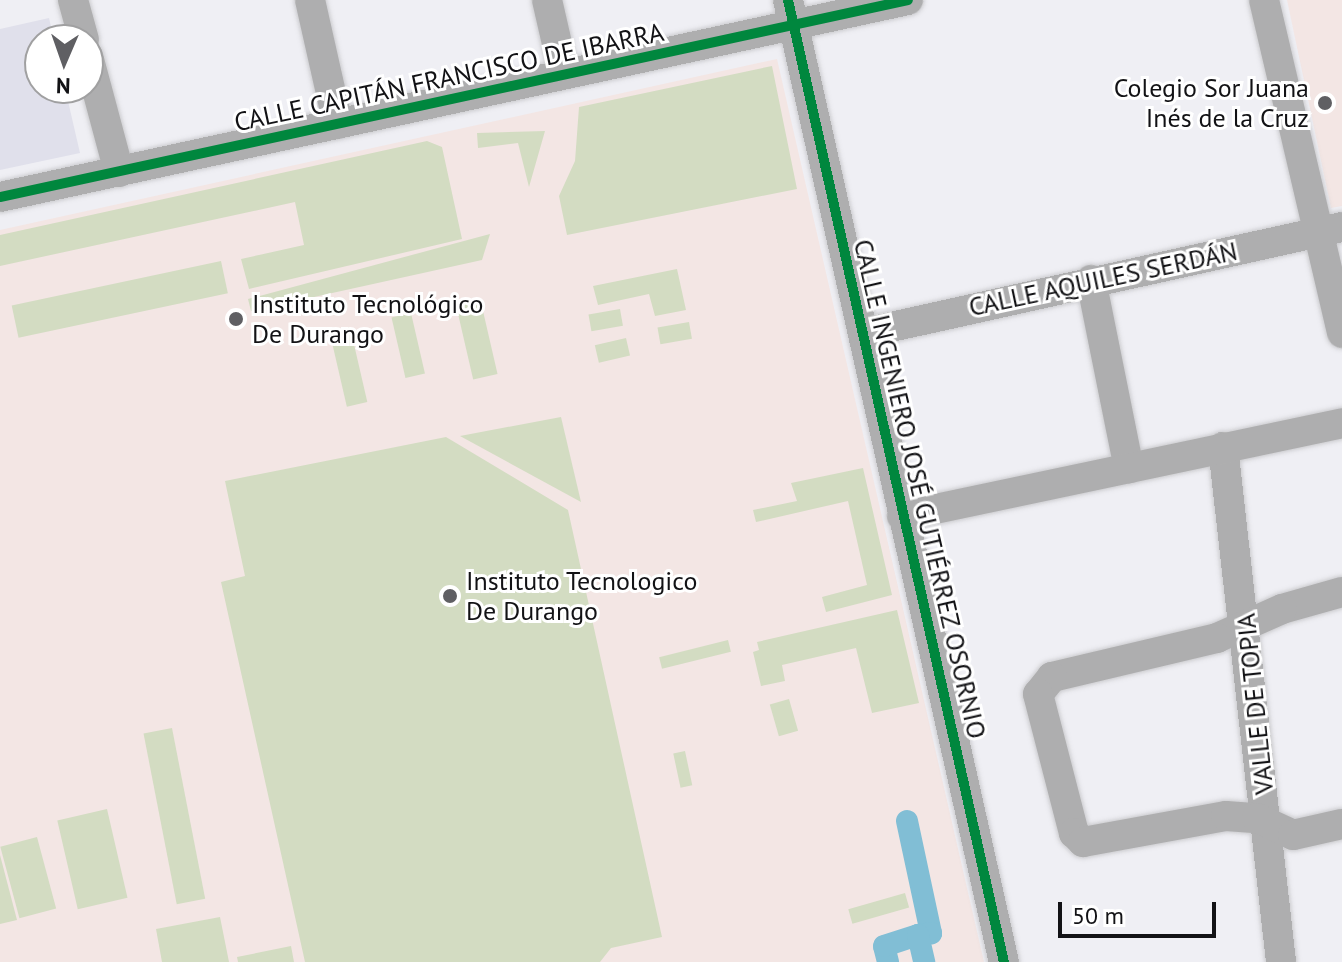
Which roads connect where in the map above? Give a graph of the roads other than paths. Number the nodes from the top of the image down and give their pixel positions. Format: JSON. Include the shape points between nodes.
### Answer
{"nodes":[{"id":1,"x":73,"y":0,"type":"edge"},
{"id":2,"x":310,"y":0,"type":"edge"},
{"id":3,"x":547,"y":0,"type":"edge"},
{"id":4,"x":908,"y":0,"type":"edge"},
{"id":5,"x":1264,"y":0,"type":"edge"},
{"id":6,"x":791,"y":12,"type":"edge"},
{"id":7,"x":80,"y":24,"type":"edge"},
{"id":8,"x":564,"y":74,"type":"junction"},
{"id":9,"x":101,"y":104,"type":"edge"},
{"id":10,"x":338,"y":124,"type":"junction"},
{"id":11,"x":119,"y":172,"type":"junction"},
{"id":12,"x":0,"y":197,"type":"edge"},
{"id":13,"x":1332,"y":229,"type":"edge"},
{"id":14,"x":1091,"y":280,"type":"junction"},
{"id":15,"x":864,"y":333,"type":"junction"},
{"id":16,"x":1342,"y":333,"type":"edge"},
{"id":17,"x":1342,"y":423,"type":"edge"},
{"id":18,"x":1223,"y":447,"type":"junction"},
{"id":19,"x":1129,"y":468,"type":"junction"},
{"id":20,"x":902,"y":516,"type":"junction"},
{"id":21,"x":1342,"y":592,"type":"edge"},
{"id":22,"x":1247,"y":625,"type":"junction"},
{"id":23,"x":1269,"y":824,"type":"junction"},
{"id":24,"x":1342,"y":824,"type":"edge"},
{"id":25,"x":1004,"y":962,"type":"edge"},
{"id":26,"x":1281,"y":962,"type":"edge"}],
"edges":[{"from":1,"to":7,"type":"street"},
{"from":2,"to":10,"type":"street"},
{"from":3,"to":8,"type":"street"},
{"from":4,"to":6,"type":"street","name":"CALLE CAPITÁN FRANCISCO DE IBARRA"},
{"from":5,"to":13,"type":"street"},
{"from":6,"to":8,"type":"street","name":"CALLE CAPITÁN FRANCISCO DE IBARRA"},
{"from":6,"to":15,"type":"street","name":"CALLE INGENIERO JOSÉ GUTIÉRREZ OSORNIO"},
{"from":8,"to":10,"type":"street","name":"CALLE CAPITÁN FRANCISCO DE IBARRA"},
{"from":9,"to":11,"type":"street"},
{"from":10,"to":11,"type":"street","name":"CALLE CAPITÁN FRANCISCO DE IBARRA"},
{"from":11,"to":12,"type":"street","name":"CALLE CAPITÁN FRANCISCO DE IBARRA"},
{"from":13,"to":14,"type":"street","name":"CALLE AQUILES SERDÁN"},
{"from":13,"to":16,"type":"street"},
{"from":14,"to":15,"type":"street","name":"CALLE AQUILES SERDÁN"},
{"from":14,"to":19,"type":"street"},
{"from":15,"to":20,"type":"street","name":"CALLE INGENIERO JOSÉ GUTIÉRREZ OSORNIO"},
{"from":17,"to":18,"type":"street"},
{"from":18,"to":19,"type":"street"},
{"from":18,"to":22,"type":"street","name":"VALLE DE TOPIA"},
{"from":19,"to":20,"type":"street"},
{"from":20,"to":25,"type":"street","name":"CALLE INGENIERO JOSÉ GUTIÉRREZ OSORNIO"},
{"from":21,"to":22,"type":"street"},
{"from":22,"to":23,"type":"street","name":"VALLE DE TOPIA"},
{"from":22,"to":23,"type":"street","via":[[1217,638],[1052,677],[1038,694],[1074,833],[1083,842],[1226,816]]},
{"from":23,"to":24,"type":"street","via":[[1293,835]]},
{"from":23,"to":26,"type":"street","name":"VALLE DE TOPIA"}]}
